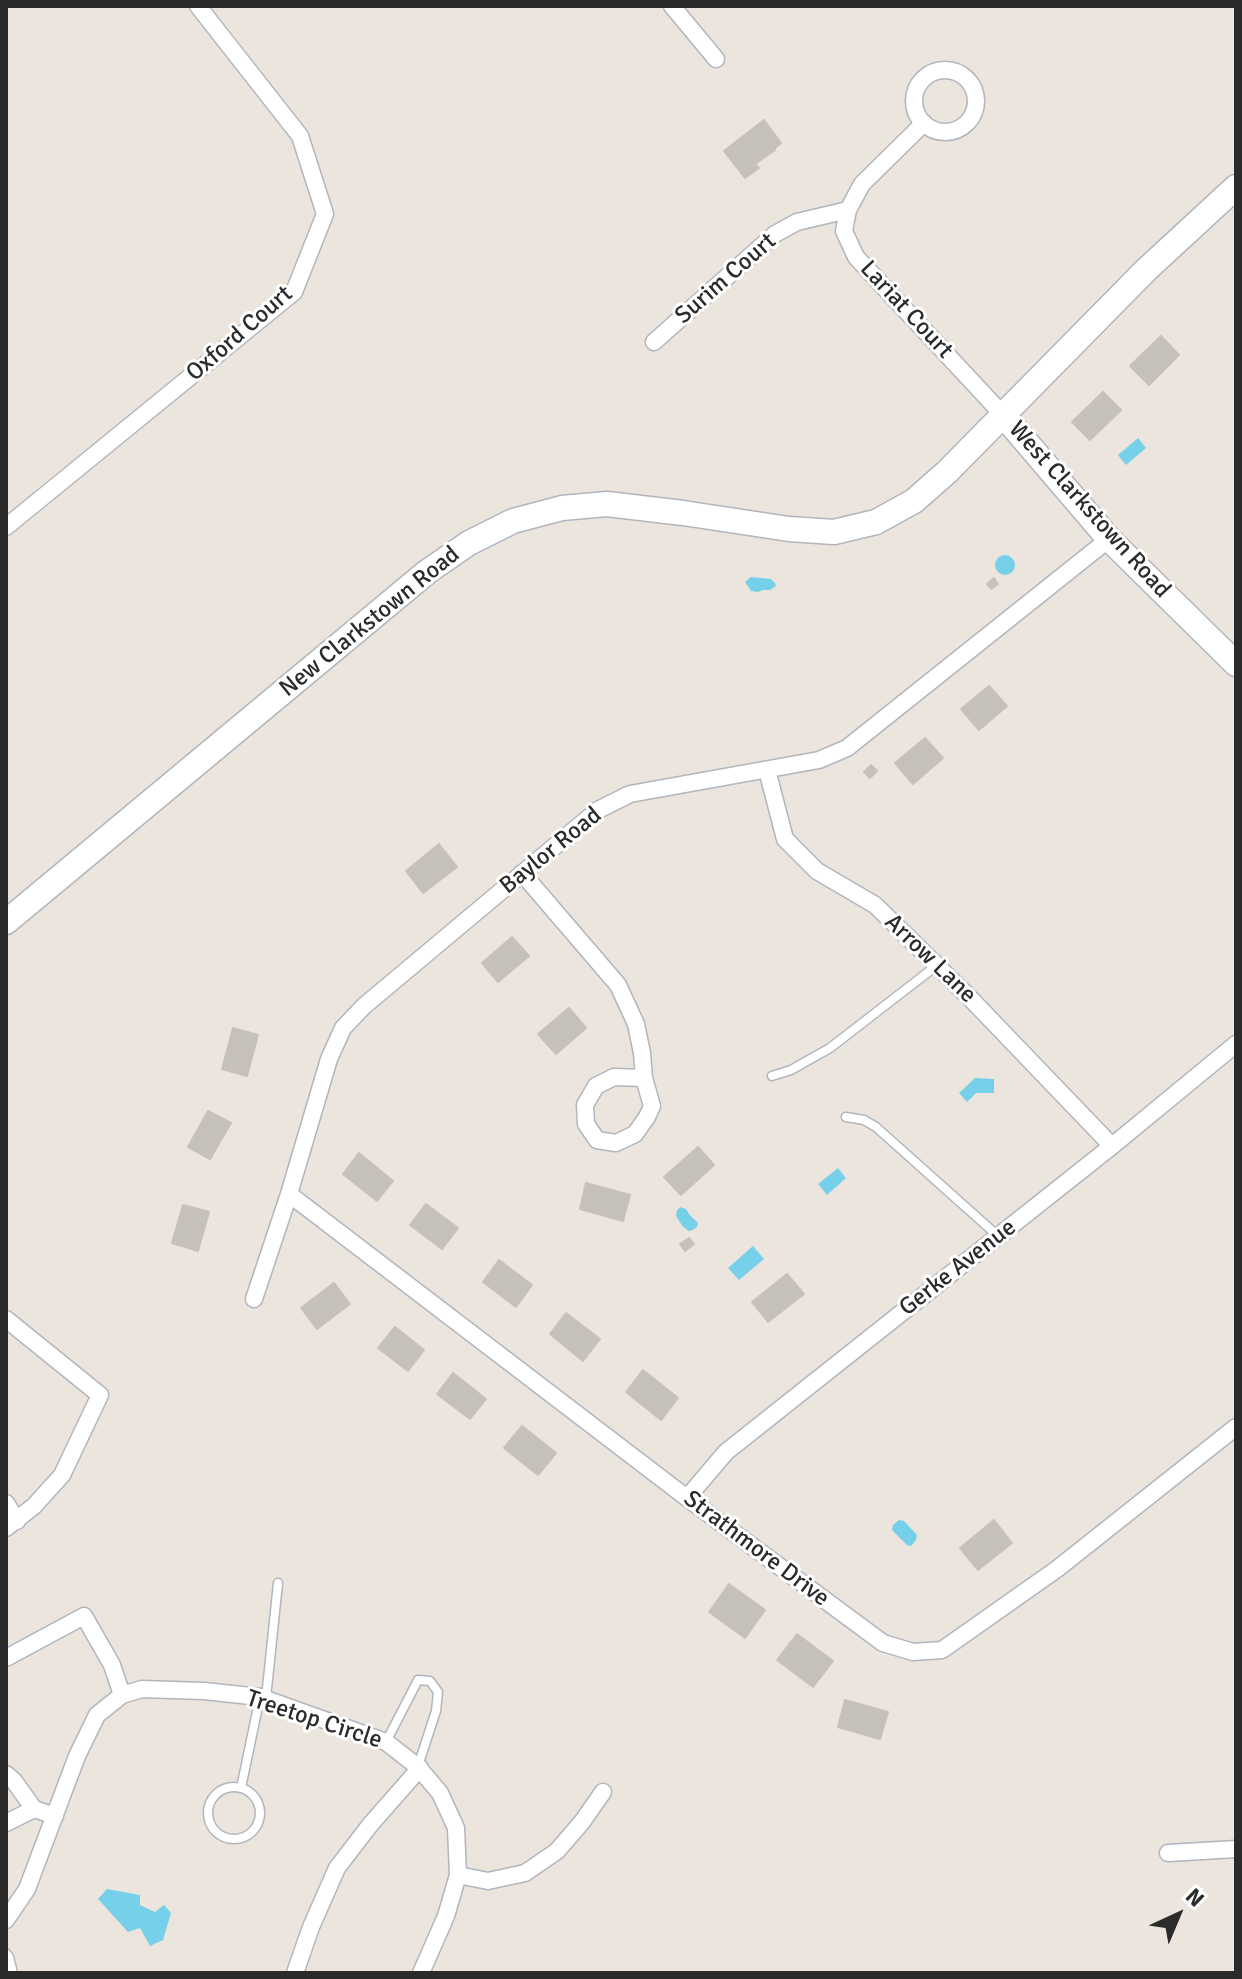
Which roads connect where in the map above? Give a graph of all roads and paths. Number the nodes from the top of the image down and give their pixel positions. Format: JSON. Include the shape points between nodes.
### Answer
{"nodes":[{"id":1,"x":198,"y":6,"type":"edge"},
{"id":2,"x":672,"y":6,"type":"edge"},
{"id":3,"x":716,"y":59,"type":"dead end"},
{"id":4,"x":924,"y":123,"type":"dead end"},
{"id":5,"x":1236,"y":187,"type":"edge"},
{"id":6,"x":848,"y":210,"type":"junction"},
{"id":7,"x":654,"y":342,"type":"dead end"},
{"id":8,"x":1004,"y":416,"type":"junction"},
{"id":9,"x":6,"y":527,"type":"edge"},
{"id":10,"x":1109,"y":539,"type":"junction"},
{"id":11,"x":1235,"y":661,"type":"edge"},
{"id":12,"x":767,"y":770,"type":"junction"},
{"id":13,"x":522,"y":873,"type":"junction"},
{"id":14,"x":6,"y":922,"type":"edge"},
{"id":15,"x":936,"y":965,"type":"junction"},
{"id":16,"x":1236,"y":1044,"type":"edge"},
{"id":17,"x":772,"y":1076,"type":"dead end"},
{"id":18,"x":644,"y":1078,"type":"junction"},
{"id":19,"x":846,"y":1117,"type":"dead end"},
{"id":20,"x":1112,"y":1146,"type":"junction"},
{"id":21,"x":289,"y":1194,"type":"junction"},
{"id":22,"x":998,"y":1236,"type":"junction"},
{"id":23,"x":254,"y":1299,"type":"dead end"},
{"id":24,"x":6,"y":1319,"type":"edge"},
{"id":25,"x":1236,"y":1427,"type":"edge"},
{"id":26,"x":687,"y":1498,"type":"junction"},
{"id":27,"x":6,"y":1503,"type":"edge"},
{"id":28,"x":12,"y":1524,"type":"edge"},
{"id":29,"x":278,"y":1583,"type":"dead end"},
{"id":30,"x":6,"y":1658,"type":"edge"},
{"id":31,"x":122,"y":1695,"type":"junction"},
{"id":32,"x":263,"y":1698,"type":"junction"},
{"id":33,"x":386,"y":1742,"type":"junction"},
{"id":34,"x":419,"y":1768,"type":"junction"},
{"id":35,"x":6,"y":1774,"type":"edge"},
{"id":36,"x":241,"y":1788,"type":"junction"},
{"id":37,"x":603,"y":1792,"type":"dead end"},
{"id":38,"x":34,"y":1809,"type":"junction"},
{"id":39,"x":55,"y":1816,"type":"junction"},
{"id":40,"x":6,"y":1823,"type":"edge"},
{"id":41,"x":1236,"y":1849,"type":"edge"},
{"id":42,"x":1168,"y":1853,"type":"dead end"},
{"id":43,"x":458,"y":1875,"type":"junction"},
{"id":44,"x":6,"y":1920,"type":"edge"},
{"id":45,"x":6,"y":1953,"type":"edge"},
{"id":46,"x":13,"y":1973,"type":"edge"},
{"id":47,"x":295,"y":1973,"type":"edge"},
{"id":48,"x":421,"y":1973,"type":"edge"}],
"edges":[{"from":1,"to":9,"type":"street","name":"Oxford Court","via":[[300,136],[325,214],[294,292]]},
{"from":2,"to":3,"type":"street"},
{"from":4,"to":6,"type":"street","via":[[862,184]]},
{"from":5,"to":8,"type":"street","name":"West Clarkstown Road","via":[[1146,270]]},
{"from":6,"to":7,"type":"street","name":"Surim Court","via":[[797,222],[775,234]]},
{"from":6,"to":8,"type":"street","name":"Lariat Court","via":[[844,231],[856,257]]},
{"from":8,"to":10,"type":"street","name":"West Clarkstown Road"},
{"from":8,"to":14,"type":"street","name":"New Clarkstown Road","via":[[914,501],[876,522],[834,532],[607,504],[562,508],[513,521],[469,543],[427,572]]},
{"from":10,"to":11,"type":"street","name":"West Clarkstown Road"},
{"from":10,"to":12,"type":"street","name":"Baylor Road","via":[[847,748],[819,760]]},
{"from":12,"to":13,"type":"street","name":"Baylor Road","via":[[630,794],[598,810]]},
{"from":12,"to":15,"type":"street","name":"Arrow Lane","via":[[785,839],[817,871],[875,905]]},
{"from":13,"to":18,"type":"street","via":[[618,985],[636,1024]]},
{"from":13,"to":21,"type":"street","name":"Baylor Road","via":[[343,1028]]},
{"from":15,"to":17,"type":"lane","via":[[830,1048]]},
{"from":15,"to":20,"type":"street","name":"Arrow Lane"},
{"from":16,"to":20,"type":"street","name":"Gerke Avenue"},
{"from":18,"to":18,"type":"street","via":[[652,1106],[635,1134],[616,1143],[597,1140],[586,1124],[585,1105],[596,1086],[614,1077]]},
{"from":19,"to":22,"type":"lane","via":[[876,1127]]},
{"from":20,"to":22,"type":"street","name":"Gerke Avenue"},
{"from":21,"to":23,"type":"street","name":"Baylor Road"},
{"from":21,"to":26,"type":"street","name":"Strathmore Drive"},
{"from":22,"to":26,"type":"street","name":"Gerke Avenue","via":[[726,1452]]},
{"from":24,"to":28,"type":"street","via":[[100,1395],[62,1475]]},
{"from":25,"to":26,"type":"street","name":"Strathmore Drive","via":[[1057,1569],[942,1650],[913,1652],[883,1643]]},
{"from":27,"to":28,"type":"street"},
{"from":29,"to":32,"type":"lane"},
{"from":30,"to":31,"type":"street","via":[[84,1616]]},
{"from":31,"to":32,"type":"street","name":"Treetop Circle","via":[[142,1689]]},
{"from":31,"to":39,"type":"street","via":[[97,1715]]},
{"from":32,"to":33,"type":"street","name":"Treetop Circle"},
{"from":32,"to":36,"type":"lane"},
{"from":33,"to":34,"type":"street","name":"Treetop Circle"},
{"from":33,"to":34,"type":"lane","via":[[418,1680],[430,1681],[438,1692],[436,1711]]},
{"from":34,"to":43,"type":"street","name":"Treetop Circle","via":[[440,1793],[456,1828]]},
{"from":34,"to":47,"type":"street","via":[[337,1868]]},
{"from":35,"to":38,"type":"street"},
{"from":36,"to":36,"type":"lane","via":[[255,1798],[260,1814],[247,1836],[230,1839],[211,1824],[209,1808],[224,1789]]},
{"from":37,"to":43,"type":"street","via":[[557,1851],[525,1873],[488,1881]]},
{"from":38,"to":39,"type":"street"},
{"from":38,"to":40,"type":"street"},
{"from":39,"to":44,"type":"street","via":[[27,1889]]},
{"from":41,"to":42,"type":"street"},
{"from":43,"to":48,"type":"street","name":"Treetop Circle"},
{"from":45,"to":46,"type":"lane"}]}
